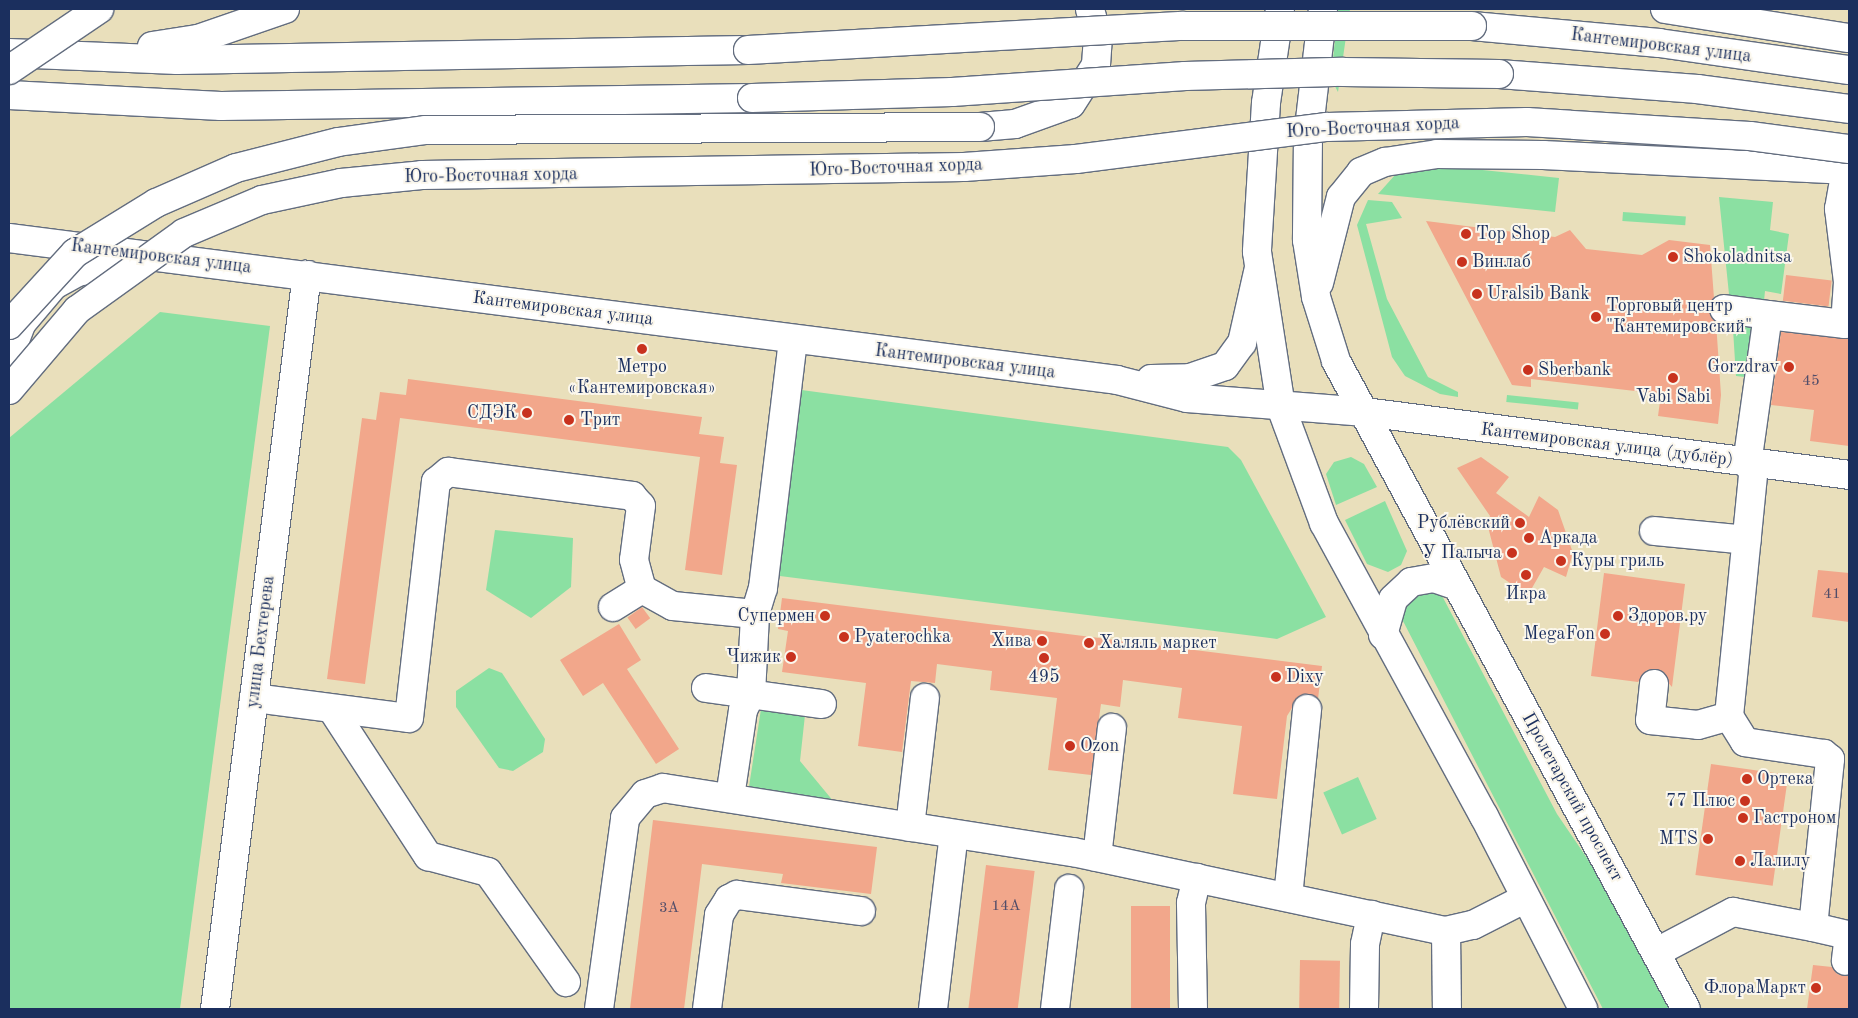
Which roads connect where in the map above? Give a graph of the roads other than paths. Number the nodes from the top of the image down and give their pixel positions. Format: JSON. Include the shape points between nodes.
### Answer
{"nodes":[{"id":1,"x":99,"y":9,"type":"edge"},
{"id":2,"x":285,"y":9,"type":"edge"},
{"id":3,"x":1090,"y":9,"type":"edge"},
{"id":4,"x":1280,"y":9,"type":"edge"},
{"id":5,"x":1323,"y":9,"type":"edge"},
{"id":6,"x":1665,"y":9,"type":"edge"},
{"id":7,"x":1849,"y":38,"type":"edge"},
{"id":8,"x":9,"y":53,"type":"edge"},
{"id":9,"x":44,"y":57,"type":"junction"},
{"id":10,"x":9,"y":70,"type":"edge"},
{"id":11,"x":1849,"y":70,"type":"edge"},
{"id":12,"x":9,"y":95,"type":"edge"},
{"id":13,"x":1849,"y":109,"type":"edge"},
{"id":14,"x":1848,"y":163,"type":"edge"},
{"id":15,"x":9,"y":238,"type":"edge"},
{"id":16,"x":182,"y":260,"type":"junction"},
{"id":17,"x":1258,"y":272,"type":"junction"},
{"id":18,"x":307,"y":275,"type":"junction"},
{"id":19,"x":1316,"y":297,"type":"junction"},
{"id":20,"x":1724,"y":309,"type":"dead end"},
{"id":21,"x":1768,"y":315,"type":"junction"},
{"id":22,"x":1847,"y":324,"type":"edge"},
{"id":23,"x":9,"y":326,"type":"edge"},
{"id":24,"x":792,"y":341,"type":"junction"},
{"id":25,"x":9,"y":356,"type":"edge"},
{"id":26,"x":1117,"y":380,"type":"junction"},
{"id":27,"x":9,"y":390,"type":"edge"},
{"id":28,"x":1281,"y":406,"type":"junction"},
{"id":29,"x":1365,"y":412,"type":"junction"},
{"id":30,"x":1751,"y":464,"type":"junction"},
{"id":31,"x":1849,"y":475,"type":"edge"},
{"id":32,"x":1654,"y":531,"type":"dead end"},
{"id":33,"x":1747,"y":540,"type":"junction"},
{"id":34,"x":1457,"y":586,"type":"junction"},
{"id":35,"x":642,"y":589,"type":"junction"},
{"id":36,"x":613,"y":607,"type":"dead end"},
{"id":37,"x":755,"y":614,"type":"junction"},
{"id":38,"x":1383,"y":635,"type":"junction"},
{"id":39,"x":1654,"y":684,"type":"dead end"},
{"id":40,"x":706,"y":688,"type":"dead end"},
{"id":41,"x":751,"y":694,"type":"junction"},
{"id":42,"x":254,"y":698,"type":"junction"},
{"id":43,"x":925,"y":698,"type":"dead end"},
{"id":44,"x":822,"y":704,"type":"dead end"},
{"id":45,"x":332,"y":709,"type":"junction"},
{"id":46,"x":1307,"y":709,"type":"dead end"},
{"id":47,"x":1729,"y":716,"type":"junction"},
{"id":48,"x":1112,"y":728,"type":"dead end"},
{"id":49,"x":730,"y":798,"type":"junction"},
{"id":50,"x":910,"y":827,"type":"junction"},
{"id":51,"x":954,"y":834,"type":"junction"},
{"id":52,"x":1077,"y":868,"type":"junction"},
{"id":53,"x":1197,"y":878,"type":"junction"},
{"id":54,"x":1288,"y":897,"type":"junction"},
{"id":55,"x":1526,"y":898,"type":"junction"},
{"id":56,"x":861,"y":910,"type":"dead end"},
{"id":57,"x":1372,"y":916,"type":"junction"},
{"id":58,"x":1813,"y":927,"type":"junction"},
{"id":59,"x":1446,"y":931,"type":"junction"},
{"id":60,"x":1657,"y":952,"type":"junction"},
{"id":61,"x":1846,"y":961,"type":"dead end"},
{"id":62,"x":566,"y":982,"type":"dead end"},
{"id":63,"x":215,"y":1009,"type":"edge"},
{"id":64,"x":599,"y":1009,"type":"edge"},
{"id":65,"x":707,"y":1009,"type":"edge"},
{"id":66,"x":933,"y":1009,"type":"edge"},
{"id":67,"x":1055,"y":1009,"type":"edge"},
{"id":68,"x":1192,"y":1009,"type":"edge"},
{"id":69,"x":1364,"y":1009,"type":"edge"},
{"id":70,"x":1447,"y":1009,"type":"edge"},
{"id":71,"x":1583,"y":1009,"type":"edge"},
{"id":72,"x":1686,"y":1009,"type":"edge"}],
"edges":[{"from":1,"to":10,"type":"main road","bridge":true},
{"from":2,"to":9,"type":"main road","via":[[198,39]]},
{"from":3,"to":23,"type":"main road","bridge":true,"via":[[1098,39],[1096,65],[1072,104],[1023,122],[980,127],[426,130],[338,142],[236,168],[156,203],[75,253]]},
{"from":4,"to":17,"type":"main road","via":[[1260,170]]},
{"from":5,"to":19,"type":"main road","name":"Пролетарский проспект","via":[[1306,157],[1307,240]]},
{"from":6,"to":7,"type":"main road"},
{"from":8,"to":9,"type":"main road"},
{"from":9,"to":11,"type":"main road","name":"Кантемировская улица","bridge":true,"via":[[177,60],[748,50],[1183,26],[1472,26],[1659,43]]},
{"from":12,"to":13,"type":"main road","bridge":true,"via":[[221,106],[752,98],[952,92],[1185,76],[1343,72],[1499,74],[1697,89]]},
{"from":14,"to":19,"type":"main road","via":[[1437,154],[1385,162],[1361,172],[1341,197]]},
{"from":14,"to":22,"type":"main road","via":[[1840,209],[1848,282]]},
{"from":14,"to":27,"type":"main road","name":"Юго-Восточная хорда","bridge":true,"via":[[1750,136],[1527,122],[1337,126],[1076,158],[964,167],[422,175],[341,183],[262,200],[184,233],[77,310]]},
{"from":15,"to":16,"type":"main road","name":"Кантемировская улица"},
{"from":16,"to":18,"type":"main road","name":"Кантемировская улица"},
{"from":16,"to":25,"type":"main road","via":[[106,265],[54,285],[25,318]]},
{"from":17,"to":26,"type":"main road","name":"Кантемировская улица","via":[[1242,344],[1225,366],[1190,378]]},
{"from":17,"to":28,"type":"main road"},
{"from":18,"to":24,"type":"main road","name":"Кантемировская улица"},
{"from":18,"to":42,"type":"main road","name":"улица Бехтерева"},
{"from":19,"to":29,"type":"main road","name":"Пролетарский проспект","via":[[1336,361]]},
{"from":20,"to":21,"type":"main road"},
{"from":21,"to":22,"type":"main road"},
{"from":21,"to":30,"type":"main road"},
{"from":24,"to":26,"type":"main road","name":"Кантемировская улица"},
{"from":24,"to":37,"type":"main road","via":[[763,588]]},
{"from":26,"to":28,"type":"main road","name":"Кантемировская улица","via":[[1187,398]]},
{"from":28,"to":29,"type":"main road","name":"Кантемировская улица"},
{"from":28,"to":38,"type":"main road","via":[[1324,523]]},
{"from":29,"to":30,"type":"main road","name":"Кантемировская улица (дублёр)"},
{"from":29,"to":34,"type":"main road","name":"Пролетарский проспект"},
{"from":30,"to":31,"type":"main road","name":"Кантемировская улица (дублёр)"},
{"from":30,"to":33,"type":"main road"},
{"from":32,"to":33,"type":"main road"},
{"from":33,"to":47,"type":"main road"},
{"from":34,"to":38,"type":"main road","via":[[1434,578],[1411,582],[1393,599]]},
{"from":34,"to":60,"type":"main road","name":"Пролетарский проспект"},
{"from":35,"to":36,"type":"main road"},
{"from":35,"to":37,"type":"main road","via":[[673,606]]},
{"from":35,"to":45,"type":"main road","via":[[634,560],[640,506],[632,496],[448,472],[440,475],[436,482],[409,718]]},
{"from":37,"to":41,"type":"main road"},
{"from":38,"to":55,"type":"main road"},
{"from":39,"to":47,"type":"main road","via":[[1650,720],[1698,724]]},
{"from":40,"to":41,"type":"main road"},
{"from":41,"to":44,"type":"main road"},
{"from":41,"to":49,"type":"main road","via":[[743,710]]},
{"from":42,"to":45,"type":"main road"},
{"from":42,"to":63,"type":"main road","name":"улица Бехтерева"},
{"from":43,"to":50,"type":"main road"},
{"from":45,"to":62,"type":"main road","via":[[428,856],[488,872]]},
{"from":46,"to":54,"type":"main road"},
{"from":47,"to":58,"type":"main road","via":[[1745,742],[1762,752],[1824,754],[1831,764]]},
{"from":48,"to":52,"type":"main road"},
{"from":49,"to":50,"type":"main road"},
{"from":49,"to":64,"type":"main road","via":[[663,788],[645,794],[630,810]]},
{"from":50,"to":51,"type":"main road"},
{"from":51,"to":52,"type":"main road"},
{"from":51,"to":66,"type":"main road"},
{"from":52,"to":53,"type":"main road"},
{"from":52,"to":67,"type":"main road"},
{"from":53,"to":54,"type":"main road"},
{"from":53,"to":68,"type":"main road","via":[[1191,904]]},
{"from":54,"to":57,"type":"main road"},
{"from":55,"to":59,"type":"main road","via":[[1474,925]]},
{"from":55,"to":71,"type":"main road"},
{"from":56,"to":65,"type":"main road","via":[[737,895],[729,899],[719,916]]},
{"from":57,"to":59,"type":"main road"},
{"from":57,"to":69,"type":"main road","via":[[1365,944]]},
{"from":58,"to":60,"type":"main road","via":[[1733,912]]},
{"from":58,"to":61,"type":"main road","via":[[1849,935]]},
{"from":59,"to":70,"type":"main road"},
{"from":60,"to":72,"type":"main road","name":"Пролетарский проспект"}]}
